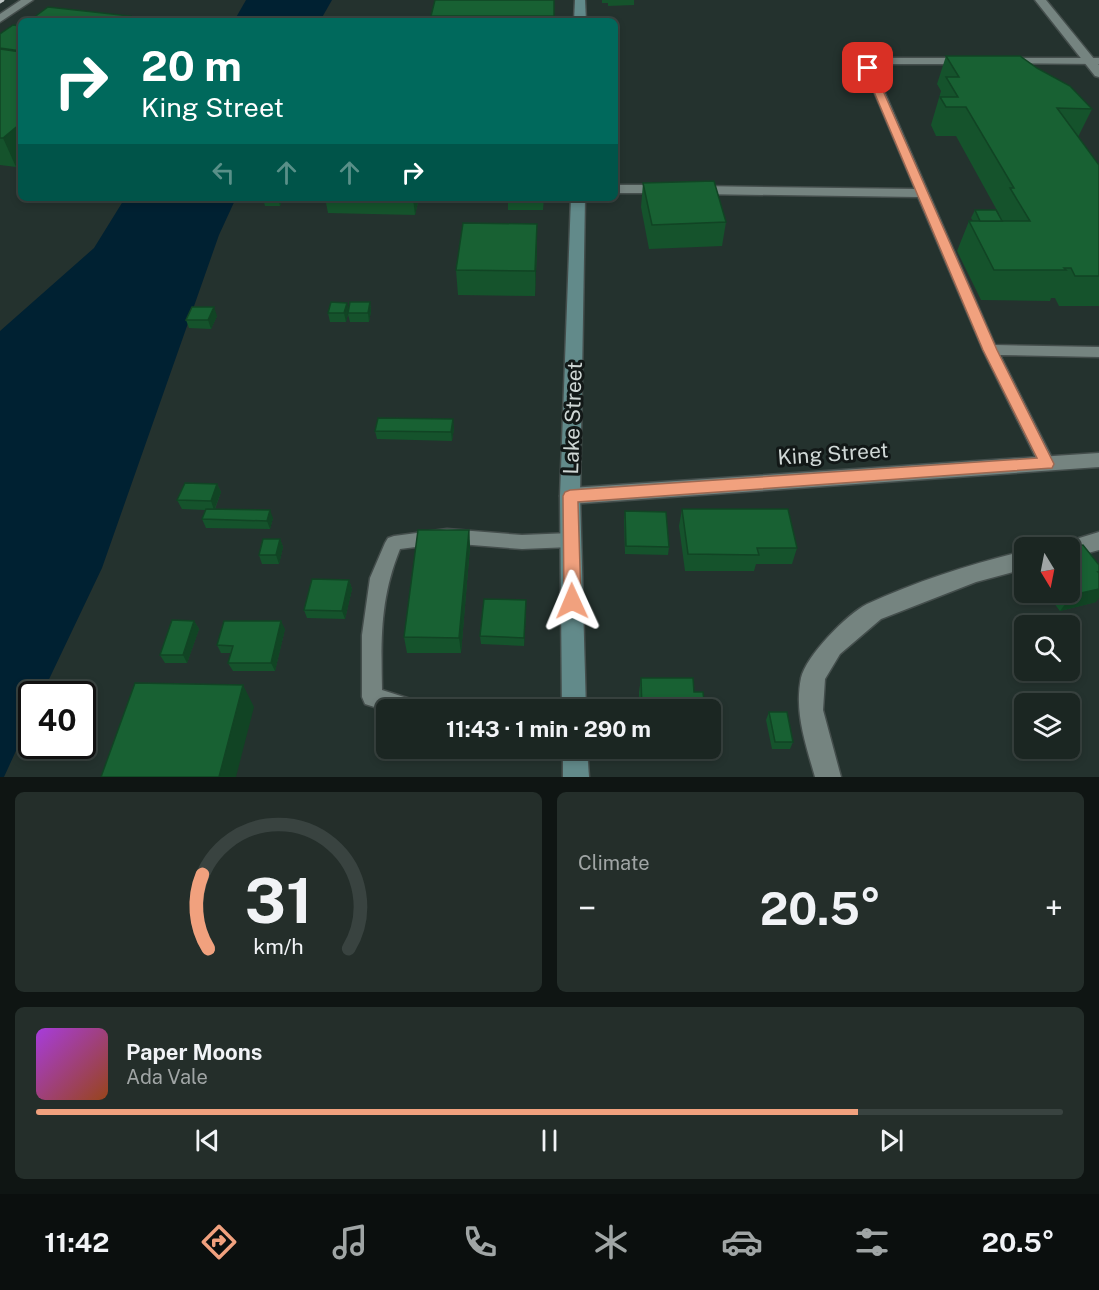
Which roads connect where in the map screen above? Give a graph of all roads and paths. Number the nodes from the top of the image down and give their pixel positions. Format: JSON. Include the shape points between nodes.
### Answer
{"nodes":[{"id":1,"x":580,"y":0,"type":"edge"},
{"id":2,"x":1040,"y":0,"type":"edge"},
{"id":3,"x":21,"y":2,"type":"edge"},
{"id":4,"x":580,"y":18,"type":"edge"},
{"id":5,"x":0,"y":19,"type":"edge"},
{"id":6,"x":972,"y":61,"type":"edge"},
{"id":7,"x":996,"y":61,"type":"edge"},
{"id":8,"x":1094,"y":61,"type":"edge"},
{"id":9,"x":1099,"y":73,"type":"edge"},
{"id":10,"x":618,"y":189,"type":"edge"},
{"id":11,"x":923,"y":193,"type":"junction"},
{"id":12,"x":578,"y":201,"type":"edge"},
{"id":13,"x":990,"y":350,"type":"junction"},
{"id":14,"x":1099,"y":352,"type":"edge"},
{"id":15,"x":1099,"y":460,"type":"edge"},
{"id":16,"x":1047,"y":464,"type":"junction"},
{"id":17,"x":570,"y":496,"type":"junction"},
{"id":18,"x":572,"y":540,"type":"junction"},
{"id":19,"x":1014,"y":563,"type":"edge"},
{"id":20,"x":379,"y":699,"type":"edge"},
{"id":21,"x":574,"y":699,"type":"edge"},
{"id":22,"x":575,"y":759,"type":"edge"},
{"id":23,"x":576,"y":777,"type":"edge"},
{"id":24,"x":828,"y":777,"type":"edge"}],
"edges":[{"from":1,"to":4,"type":"street"},
{"from":2,"to":8,"type":"street"},
{"from":3,"to":5,"type":"street"},
{"from":6,"to":11,"type":"lane","via":[[881,61],[869,66]]},
{"from":7,"to":8,"type":"lane"},
{"from":8,"to":9,"type":"street"},
{"from":10,"to":11,"type":"lane"},
{"from":11,"to":13,"type":"lane"},
{"from":12,"to":17,"type":"street","name":"Lake Street"},
{"from":13,"to":14,"type":"lane"},
{"from":13,"to":16,"type":"lane"},
{"from":15,"to":16,"type":"street","name":"King Street"},
{"from":16,"to":17,"type":"street","name":"King Street"},
{"from":17,"to":18,"type":"street","name":"Lake Street"},
{"from":18,"to":20,"type":"lane","via":[[522,542],[447,536],[394,543],[379,578],[371,635],[372,697]]},
{"from":18,"to":21,"type":"street","name":"Lake Street"},
{"from":19,"to":24,"type":"street","via":[[974,573],[873,612],[832,647],[813,677],[811,710]]},
{"from":22,"to":23,"type":"street"}]}
